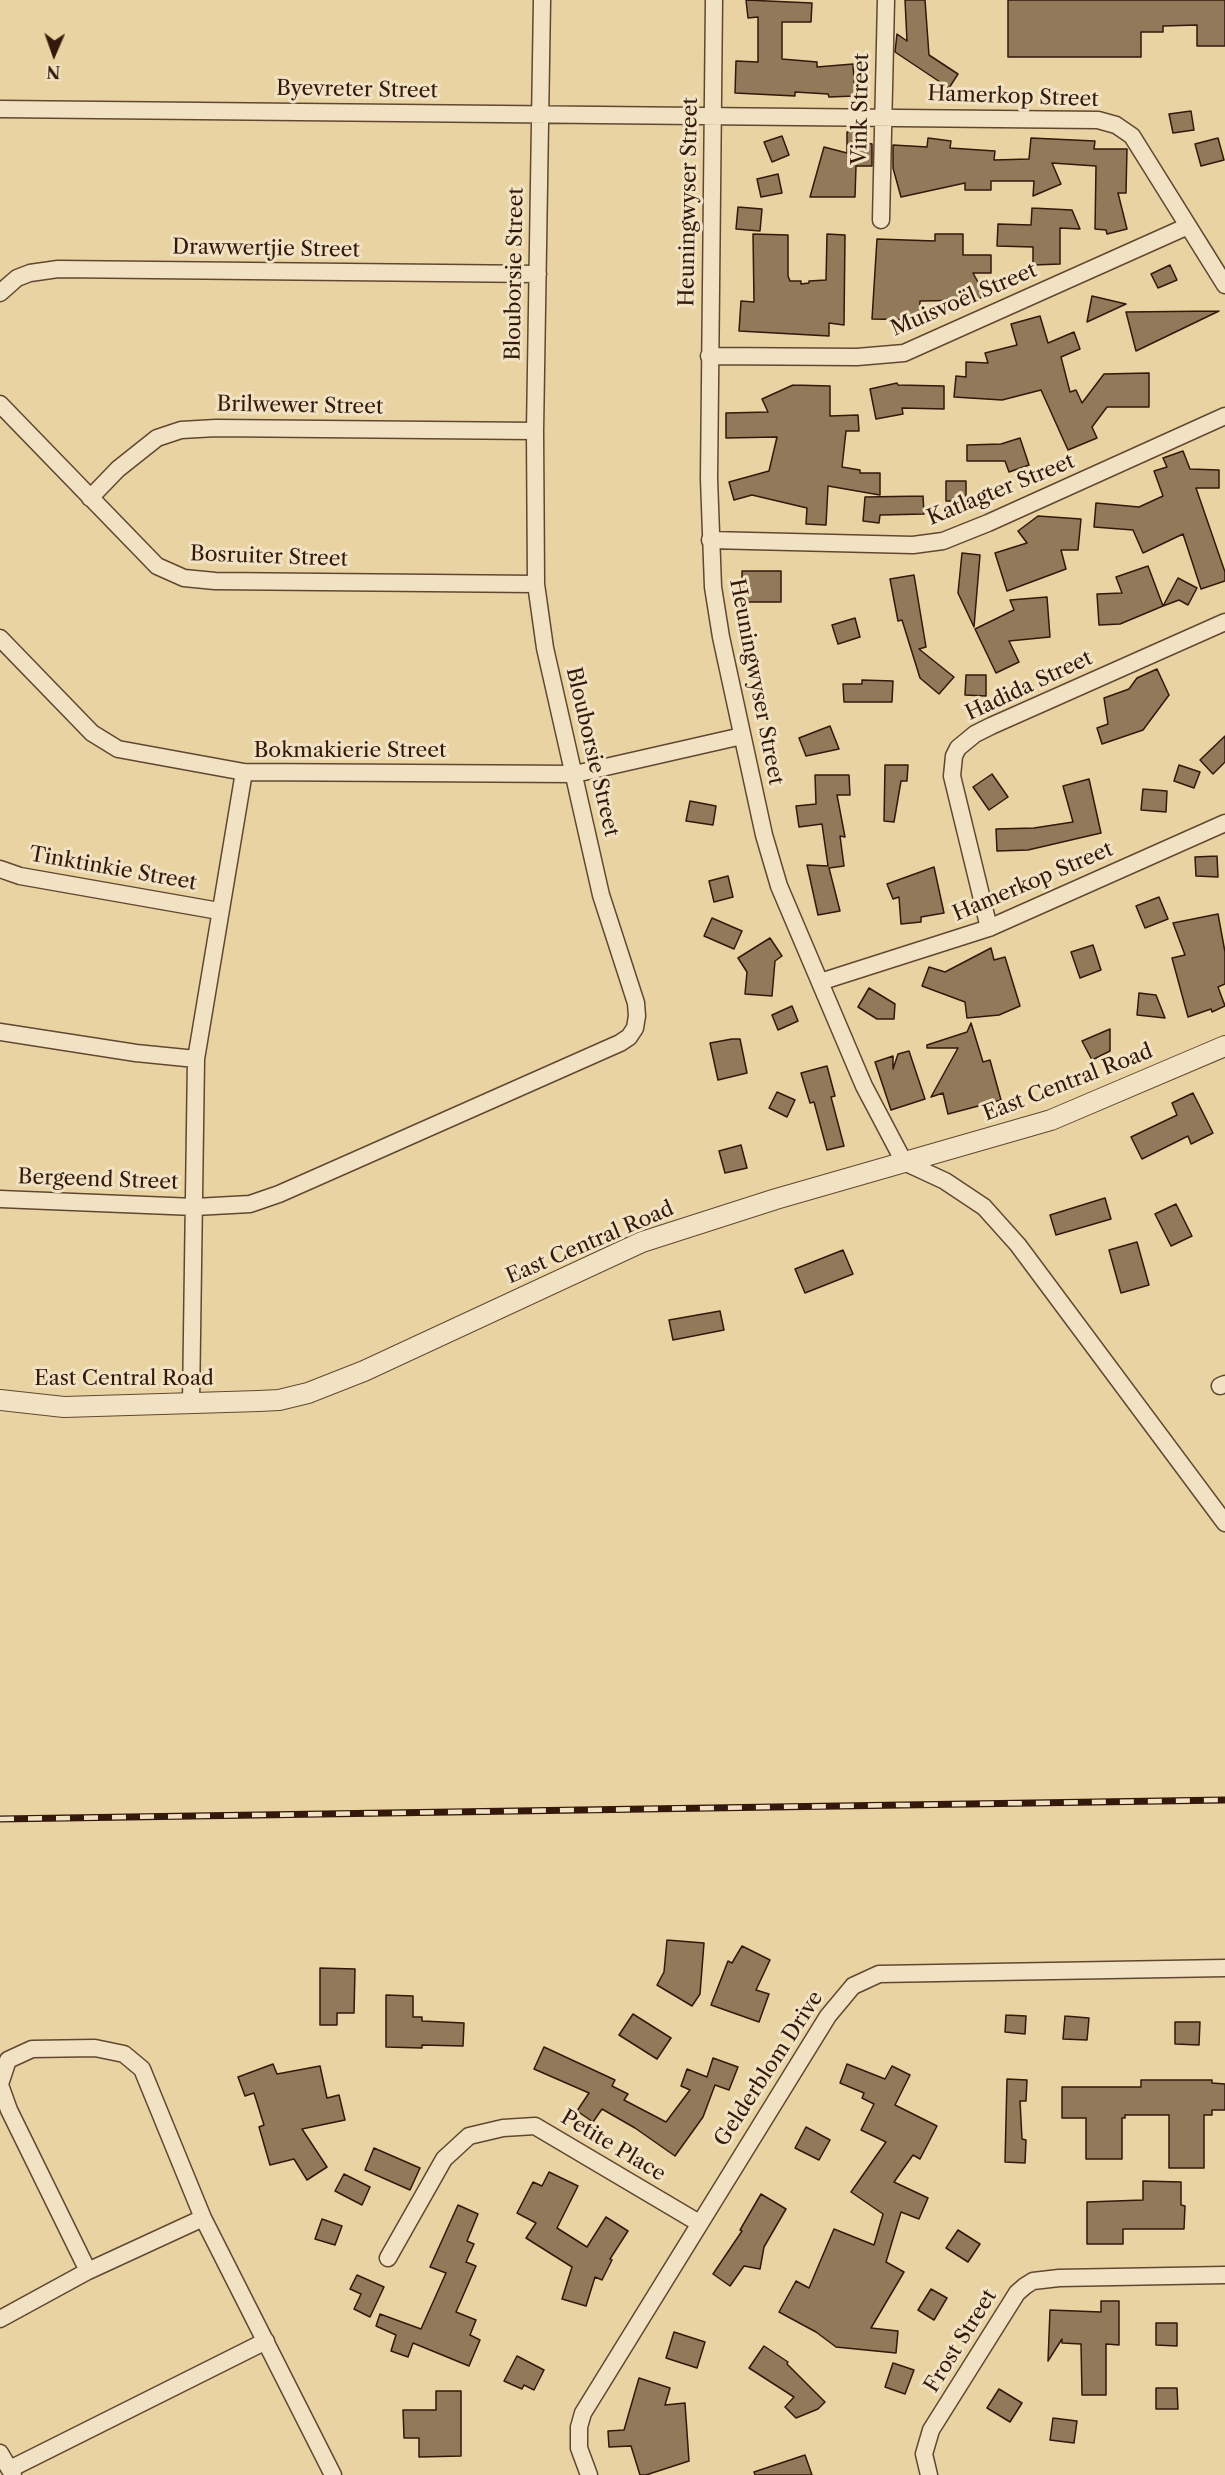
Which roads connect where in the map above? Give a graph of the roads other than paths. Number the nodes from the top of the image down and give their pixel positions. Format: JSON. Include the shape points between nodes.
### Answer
{"nodes":[{"id":1,"x":542,"y":0,"type":"edge"},
{"id":2,"x":714,"y":0,"type":"edge"},
{"id":3,"x":886,"y":0,"type":"edge"},
{"id":4,"x":0,"y":109,"type":"edge"},
{"id":5,"x":540,"y":115,"type":"junction"},
{"id":6,"x":885,"y":116,"type":"junction"},
{"id":7,"x":713,"y":118,"type":"junction"},
{"id":8,"x":881,"y":220,"type":"dead end"},
{"id":9,"x":1188,"y":226,"type":"junction"},
{"id":10,"x":538,"y":274,"type":"junction"},
{"id":11,"x":1225,"y":285,"type":"edge"},
{"id":12,"x":0,"y":293,"type":"edge"},
{"id":13,"x":709,"y":356,"type":"junction"},
{"id":14,"x":0,"y":404,"type":"edge"},
{"id":15,"x":1225,"y":416,"type":"edge"},
{"id":16,"x":535,"y":431,"type":"junction"},
{"id":17,"x":90,"y":498,"type":"junction"},
{"id":18,"x":710,"y":540,"type":"junction"},
{"id":19,"x":536,"y":584,"type":"junction"},
{"id":20,"x":1225,"y":622,"type":"edge"},
{"id":21,"x":0,"y":638,"type":"edge"},
{"id":22,"x":742,"y":736,"type":"junction"},
{"id":23,"x":244,"y":772,"type":"junction"},
{"id":24,"x":575,"y":774,"type":"junction"},
{"id":25,"x":1225,"y":823,"type":"edge"},
{"id":26,"x":0,"y":869,"type":"edge"},
{"id":27,"x":219,"y":911,"type":"junction"},
{"id":28,"x":989,"y":928,"type":"junction"},
{"id":29,"x":820,"y":982,"type":"junction"},
{"id":30,"x":0,"y":1032,"type":"edge"},
{"id":31,"x":1225,"y":1046,"type":"edge"},
{"id":32,"x":196,"y":1059,"type":"junction"},
{"id":33,"x":904,"y":1162,"type":"junction"},
{"id":34,"x":0,"y":1199,"type":"edge"},
{"id":35,"x":195,"y":1207,"type":"junction"},
{"id":36,"x":0,"y":1400,"type":"edge"},
{"id":37,"x":190,"y":1403,"type":"junction"},
{"id":38,"x":1225,"y":1523,"type":"edge"},
{"id":39,"x":1225,"y":1968,"type":"edge"},
{"id":40,"x":4,"y":2058,"type":"edge"},
{"id":41,"x":0,"y":2084,"type":"edge"},
{"id":42,"x":203,"y":2218,"type":"junction"},
{"id":43,"x":699,"y":2223,"type":"junction"},
{"id":44,"x":388,"y":2258,"type":"dead end"},
{"id":45,"x":88,"y":2271,"type":"junction"},
{"id":46,"x":1225,"y":2275,"type":"edge"},
{"id":47,"x":0,"y":2319,"type":"edge"},
{"id":48,"x":266,"y":2341,"type":"junction"},
{"id":49,"x":0,"y":2453,"type":"edge"},
{"id":50,"x":11,"y":2472,"type":"edge"},
{"id":51,"x":331,"y":2474,"type":"edge"},
{"id":52,"x":589,"y":2475,"type":"edge"},
{"id":53,"x":929,"y":2475,"type":"edge"}],
"edges":[{"from":1,"to":5,"type":"street","name":"Blouborsie Street"},
{"from":2,"to":7,"type":"street","name":"Heuningwyser Street"},
{"from":3,"to":6,"type":"street","name":"Vink Street"},
{"from":4,"to":5,"type":"street","name":"Byevreter Street"},
{"from":5,"to":7,"type":"street","name":"Byevreter Street"},
{"from":5,"to":10,"type":"street","name":"Blouborsie Street"},
{"from":6,"to":7,"type":"street","name":"Hamerkop Street"},
{"from":6,"to":8,"type":"street","name":"Vink Street"},
{"from":6,"to":9,"type":"street","name":"Hamerkop Street","via":[[1098,120],[1116,125],[1139,145]]},
{"from":7,"to":13,"type":"street","name":"Heuningwyser Street"},
{"from":9,"to":11,"type":"street","name":"Hamerkop Street"},
{"from":9,"to":13,"type":"street","name":"Muisvoël Street","via":[[904,353],[857,357]]},
{"from":10,"to":12,"type":"street","name":"Drawwertjie Street","via":[[58,269],[17,278]]},
{"from":10,"to":16,"type":"street","name":"Blouborsie Street"},
{"from":13,"to":18,"type":"street","name":"Heuningwyser Street"},
{"from":14,"to":17,"type":"street","name":"Bosruiter Street"},
{"from":15,"to":18,"type":"street","name":"Katlagter Street","via":[[943,541],[913,545]]},
{"from":16,"to":17,"type":"street","name":"Brilwewer Street","via":[[181,430],[157,438]]},
{"from":16,"to":19,"type":"street","name":"Blouborsie Street"},
{"from":17,"to":19,"type":"street","name":"Bosruiter Street","via":[[157,566],[184,578]]},
{"from":18,"to":22,"type":"street","name":"Heuningwyser Street","via":[[715,608]]},
{"from":19,"to":24,"type":"street","name":"Blouborsie Street","via":[[545,648]]},
{"from":20,"to":28,"type":"street","name":"Hadida Street","via":[[991,726],[958,748],[952,776]]},
{"from":21,"to":23,"type":"street","name":"Bokmakierie Street","via":[[92,733],[118,749]]},
{"from":22,"to":24,"type":"street","name":"Bokmakierie Street"},
{"from":22,"to":29,"type":"street","name":"Heuningwyser Street","via":[[779,885]]},
{"from":23,"to":24,"type":"street","name":"Bokmakierie Street"},
{"from":23,"to":27,"type":"street"},
{"from":24,"to":35,"type":"street","name":"Blouborsie Street","via":[[601,895],[636,1003],[638,1016],[629,1036],[610,1048],[279,1194],[250,1204]]},
{"from":25,"to":28,"type":"street","name":"Hamerkop Street"},
{"from":26,"to":27,"type":"street","name":"Tinktinkie Street","via":[[20,876]]},
{"from":27,"to":32,"type":"street"},
{"from":28,"to":29,"type":"street","name":"Hamerkop Street"},
{"from":29,"to":33,"type":"street","name":"Heuningwyser Street","via":[[864,1086]]},
{"from":30,"to":32,"type":"street"},
{"from":31,"to":33,"type":"street","name":"East Central Road","via":[[1051,1120]]},
{"from":32,"to":35,"type":"street"},
{"from":33,"to":37,"type":"street","name":"East Central Road","via":[[642,1242],[326,1387],[279,1400]]},
{"from":33,"to":38,"type":"street","via":[[945,1181],[984,1207],[1018,1245]]},
{"from":34,"to":35,"type":"street","name":"Bergeend Street"},
{"from":35,"to":37,"type":"street"},
{"from":36,"to":37,"type":"street","name":"East Central Road","via":[[64,1407]]},
{"from":39,"to":43,"type":"street","name":"Gelderblom Drive","via":[[879,1974],[861,1980],[828,2016]]},
{"from":40,"to":41,"type":"street"},
{"from":40,"to":42,"type":"street","via":[[32,2049],[95,2048],[124,2054],[142,2069]]},
{"from":41,"to":45,"type":"street"},
{"from":42,"to":45,"type":"street"},
{"from":42,"to":48,"type":"street"},
{"from":43,"to":44,"type":"street","name":"Petite Place","via":[[535,2126],[503,2128],[469,2136],[444,2160]]},
{"from":43,"to":52,"type":"street","name":"Gelderblom Drive","via":[[583,2413],[579,2448]]},
{"from":45,"to":47,"type":"street"},
{"from":46,"to":53,"type":"street","name":"Frost Street","via":[[1059,2278],[1033,2281],[1025,2286],[932,2430],[924,2454]]},
{"from":48,"to":50,"type":"street"},
{"from":48,"to":51,"type":"street"},
{"from":49,"to":50,"type":"street"}]}
